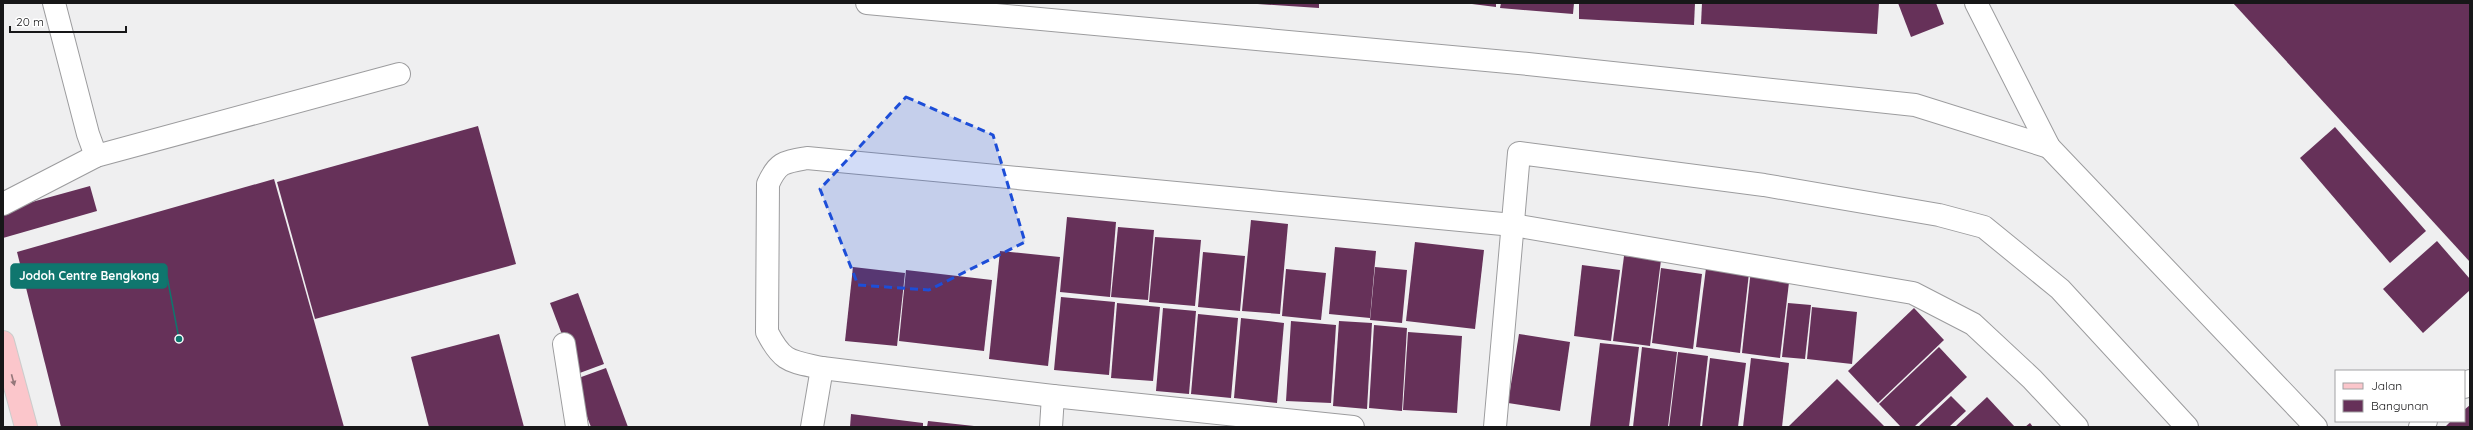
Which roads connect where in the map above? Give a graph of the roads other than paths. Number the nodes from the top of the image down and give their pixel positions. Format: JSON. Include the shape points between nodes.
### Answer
{"nodes":[{"id":1,"x":54,"y":3,"type":"edge"},
{"id":2,"x":867,"y":3,"type":"edge"},
{"id":3,"x":1976,"y":3,"type":"edge"},
{"id":4,"x":399,"y":74,"type":"dead end"},
{"id":5,"x":2049,"y":147,"type":"junction"},
{"id":6,"x":96,"y":156,"type":"junction"},
{"id":7,"x":3,"y":204,"type":"edge"},
{"id":8,"x":1514,"y":225,"type":"junction"},
{"id":9,"x":3,"y":342,"type":"edge"},
{"id":10,"x":564,"y":344,"type":"dead end"},
{"id":11,"x":822,"y":368,"type":"junction"},
{"id":12,"x":1052,"y":396,"type":"junction"},
{"id":13,"x":26,"y":427,"type":"edge"},
{"id":14,"x":577,"y":427,"type":"edge"},
{"id":15,"x":812,"y":427,"type":"edge"},
{"id":16,"x":1051,"y":427,"type":"edge"},
{"id":17,"x":1353,"y":427,"type":"edge"},
{"id":18,"x":1495,"y":427,"type":"edge"},
{"id":19,"x":2077,"y":427,"type":"edge"},
{"id":20,"x":2187,"y":427,"type":"edge"},
{"id":21,"x":2316,"y":427,"type":"edge"}],
"edges":[{"from":1,"to":6,"type":"street"},
{"from":2,"to":5,"type":"street","via":[[1528,64],[1915,105]]},
{"from":3,"to":5,"type":"street"},
{"from":4,"to":6,"type":"street"},
{"from":5,"to":21,"type":"street"},
{"from":6,"to":7,"type":"street"},
{"from":8,"to":11,"type":"street","via":[[807,158],[785,162],[775,169],[768,184],[767,332],[777,351],[789,360]]},
{"from":8,"to":18,"type":"street"},
{"from":8,"to":19,"type":"street","via":[[1914,293],[1973,324],[2032,379]]},
{"from":8,"to":20,"type":"street","via":[[1519,153],[1764,185],[1939,215],[1984,227],[2060,289]]},
{"from":9,"to":13,"type":"main road","one_way":true},
{"from":10,"to":14,"type":"street"},
{"from":11,"to":12,"type":"street"},
{"from":11,"to":15,"type":"street"},
{"from":12,"to":16,"type":"street"},
{"from":12,"to":17,"type":"street"}]}
